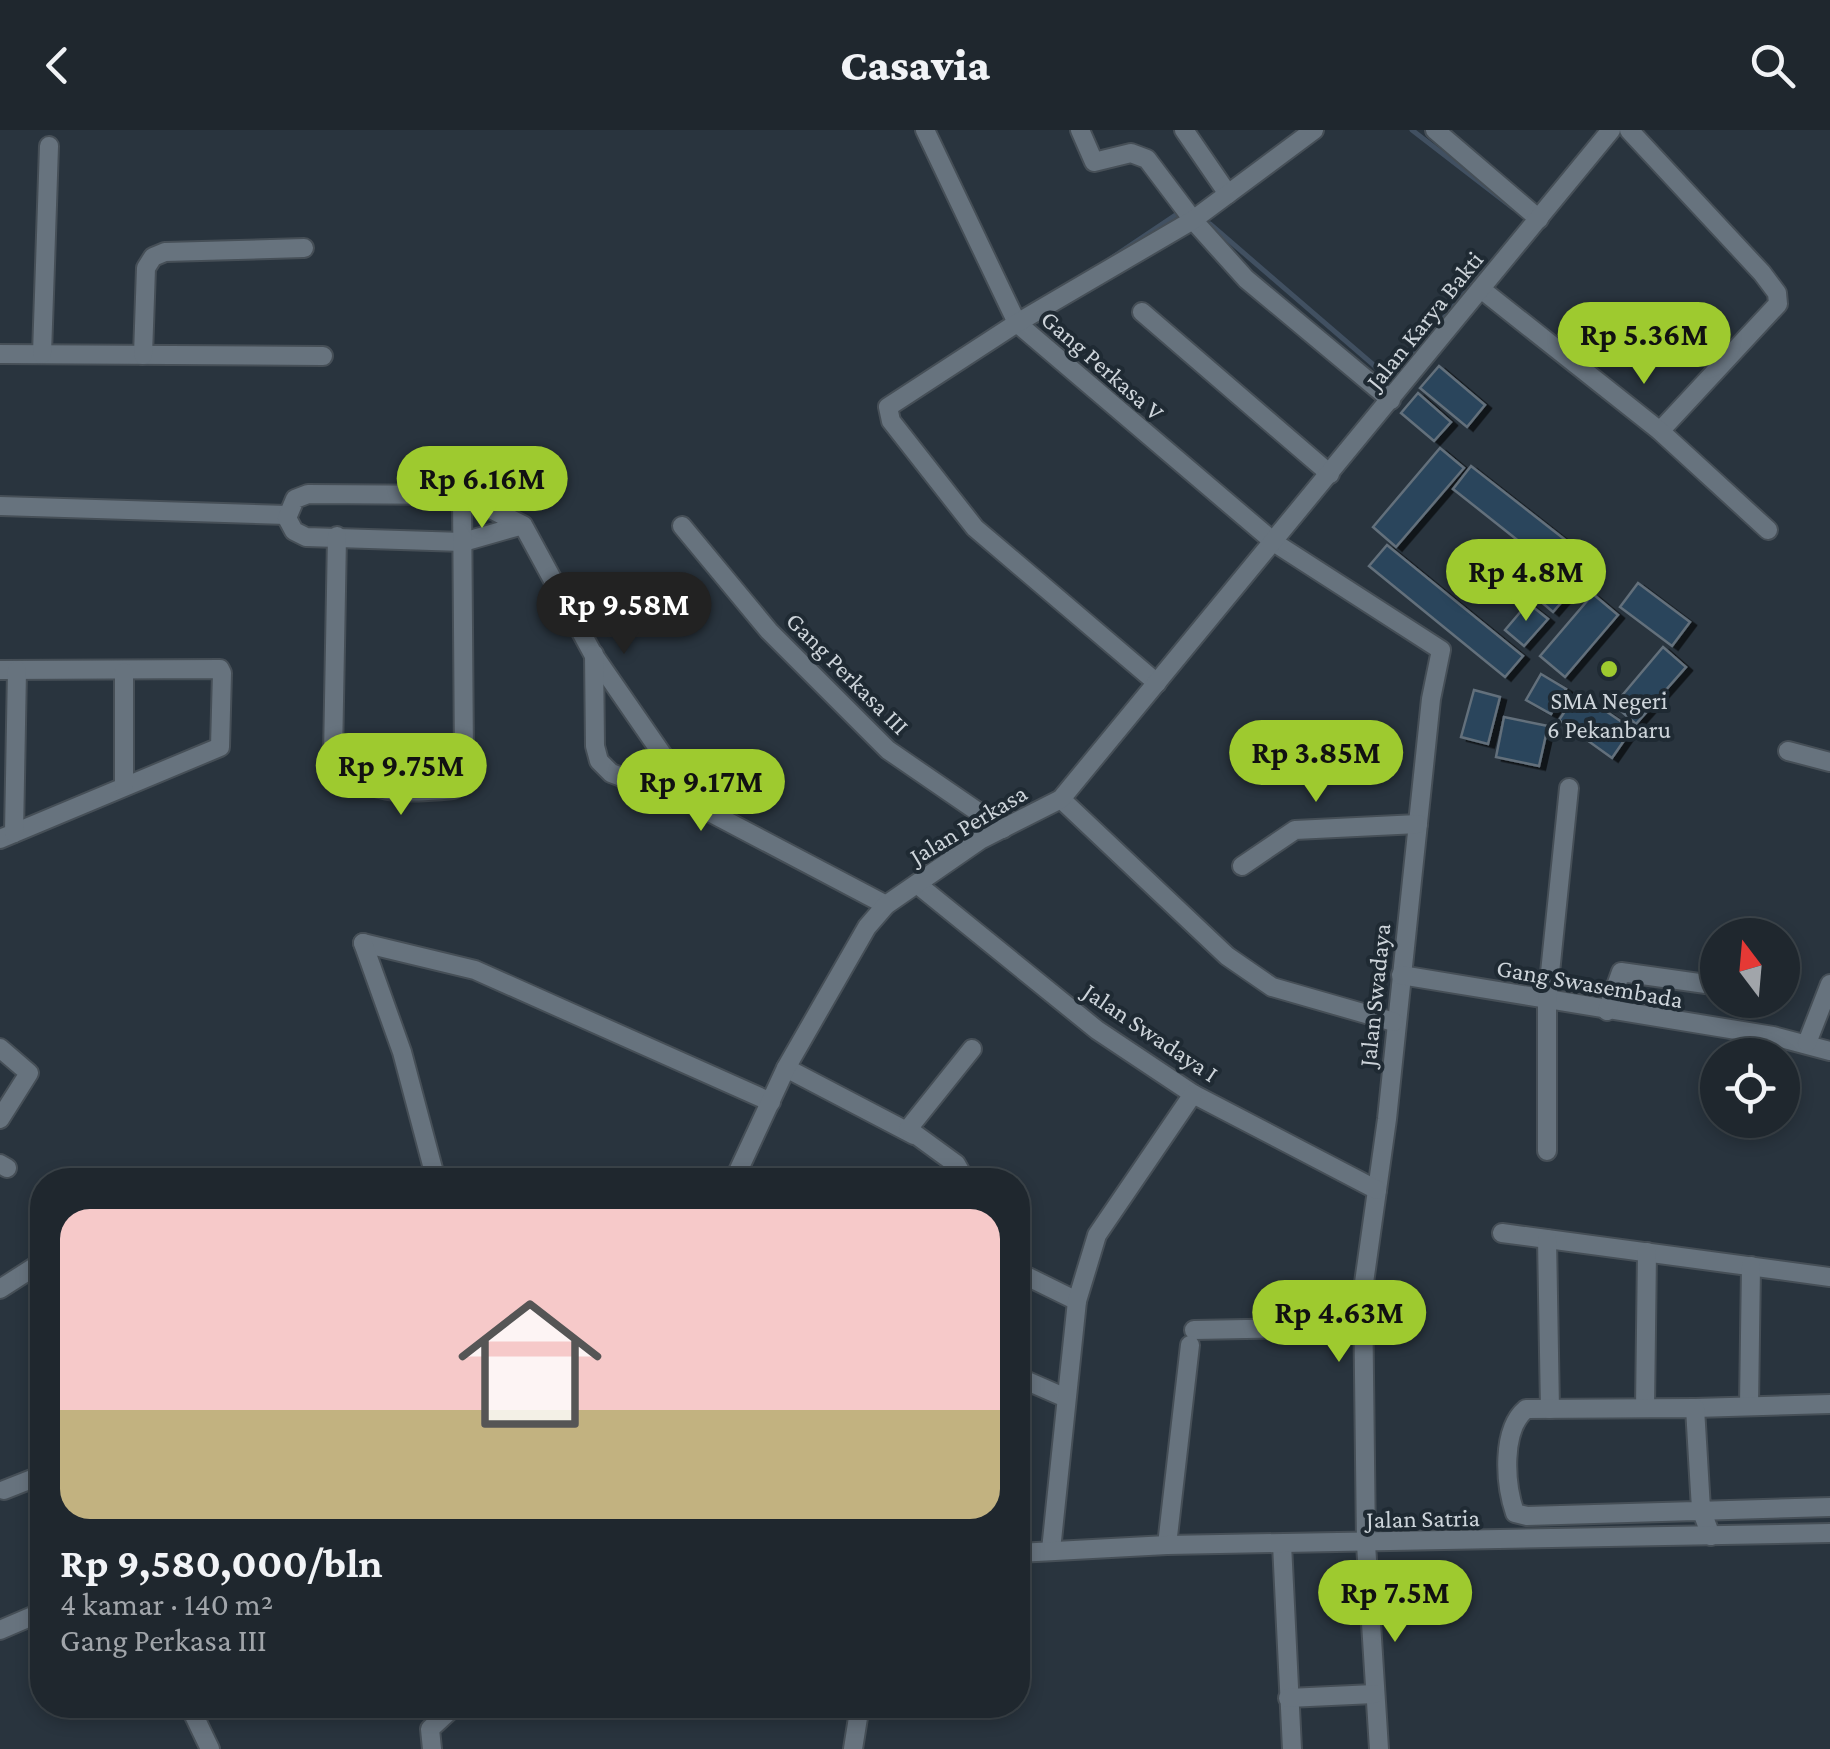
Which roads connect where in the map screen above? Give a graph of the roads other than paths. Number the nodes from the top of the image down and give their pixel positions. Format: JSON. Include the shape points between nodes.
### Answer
{"nodes":[{"id":1,"x":925,"y":130,"type":"edge"},
{"id":2,"x":1080,"y":130,"type":"edge"},
{"id":3,"x":1184,"y":130,"type":"edge"},
{"id":4,"x":1312,"y":130,"type":"edge"},
{"id":5,"x":1435,"y":130,"type":"edge"},
{"id":6,"x":1612,"y":130,"type":"edge"},
{"id":7,"x":1629,"y":130,"type":"edge"},
{"id":8,"x":49,"y":146,"type":"dead end"},
{"id":9,"x":1228,"y":194,"type":"junction"},
{"id":10,"x":1539,"y":219,"type":"junction"},
{"id":11,"x":1193,"y":220,"type":"junction"},
{"id":12,"x":304,"y":248,"type":"dead end"},
{"id":13,"x":1481,"y":289,"type":"junction"},
{"id":14,"x":1142,"y":312,"type":"dead end"},
{"id":15,"x":1017,"y":323,"type":"junction"},
{"id":16,"x":0,"y":354,"type":"edge"},
{"id":17,"x":42,"y":354,"type":"junction"},
{"id":18,"x":143,"y":355,"type":"junction"},
{"id":19,"x":322,"y":356,"type":"dead end"},
{"id":20,"x":1391,"y":400,"type":"junction"},
{"id":21,"x":1660,"y":431,"type":"junction"},
{"id":22,"x":1330,"y":474,"type":"junction"},
{"id":23,"x":462,"y":496,"type":"junction"},
{"id":24,"x":0,"y":506,"type":"edge"},
{"id":25,"x":288,"y":515,"type":"junction"},
{"id":26,"x":523,"y":525,"type":"junction"},
{"id":27,"x":682,"y":526,"type":"dead end"},
{"id":28,"x":1768,"y":530,"type":"dead end"},
{"id":29,"x":336,"y":536,"type":"junction"},
{"id":30,"x":463,"y":542,"type":"junction"},
{"id":31,"x":1275,"y":543,"type":"junction"},
{"id":32,"x":594,"y":654,"type":"junction"},
{"id":33,"x":9,"y":670,"type":"edge"},
{"id":34,"x":124,"y":672,"type":"junction"},
{"id":35,"x":1157,"y":683,"type":"junction"},
{"id":36,"x":1788,"y":751,"type":"dead end"},
{"id":37,"x":1830,"y":762,"type":"edge"},
{"id":38,"x":124,"y":786,"type":"junction"},
{"id":39,"x":1569,"y":788,"type":"dead end"},
{"id":40,"x":1062,"y":799,"type":"junction"},
{"id":41,"x":698,"y":806,"type":"junction"},
{"id":42,"x":1418,"y":824,"type":"junction"},
{"id":43,"x":1003,"y":829,"type":"junction"},
{"id":44,"x":7,"y":836,"type":"edge"},
{"id":45,"x":1242,"y":866,"type":"dead end"},
{"id":46,"x":917,"y":884,"type":"junction"},
{"id":47,"x":886,"y":905,"type":"junction"},
{"id":48,"x":1401,"y":975,"type":"junction"},
{"id":49,"x":1700,"y":983,"type":"edge"},
{"id":50,"x":1830,"y":984,"type":"edge"},
{"id":51,"x":1548,"y":1002,"type":"junction"},
{"id":52,"x":1607,"y":1011,"type":"junction"},
{"id":53,"x":1394,"y":1022,"type":"junction"},
{"id":54,"x":1807,"y":1043,"type":"junction"},
{"id":55,"x":0,"y":1048,"type":"edge"},
{"id":56,"x":972,"y":1049,"type":"dead end"},
{"id":57,"x":1830,"y":1051,"type":"edge"},
{"id":58,"x":786,"y":1068,"type":"junction"},
{"id":59,"x":1193,"y":1094,"type":"junction"},
{"id":60,"x":771,"y":1102,"type":"junction"},
{"id":61,"x":0,"y":1118,"type":"edge"},
{"id":62,"x":915,"y":1136,"type":"junction"},
{"id":63,"x":1547,"y":1150,"type":"dead end"},
{"id":64,"x":433,"y":1168,"type":"edge"},
{"id":65,"x":740,"y":1168,"type":"edge"},
{"id":66,"x":958,"y":1168,"type":"edge"},
{"id":67,"x":1377,"y":1190,"type":"junction"},
{"id":68,"x":1502,"y":1233,"type":"dead end"},
{"id":69,"x":1547,"y":1239,"type":"junction"},
{"id":70,"x":1647,"y":1252,"type":"junction"},
{"id":71,"x":1751,"y":1266,"type":"junction"},
{"id":72,"x":30,"y":1270,"type":"edge"},
{"id":73,"x":1830,"y":1277,"type":"edge"},
{"id":74,"x":1030,"y":1278,"type":"edge"},
{"id":75,"x":0,"y":1290,"type":"edge"},
{"id":76,"x":1077,"y":1301,"type":"junction"},
{"id":77,"x":1362,"y":1327,"type":"junction"},
{"id":78,"x":1030,"y":1382,"type":"edge"},
{"id":79,"x":1066,"y":1398,"type":"junction"},
{"id":80,"x":1830,"y":1404,"type":"edge"},
{"id":81,"x":1750,"y":1406,"type":"junction"},
{"id":82,"x":1645,"y":1408,"type":"junction"},
{"id":83,"x":1695,"y":1408,"type":"junction"},
{"id":84,"x":1550,"y":1409,"type":"junction"},
{"id":85,"x":30,"y":1480,"type":"edge"},
{"id":86,"x":4,"y":1490,"type":"dead end"},
{"id":87,"x":1830,"y":1507,"type":"edge"},
{"id":88,"x":1700,"y":1508,"type":"junction"},
{"id":89,"x":1830,"y":1533,"type":"edge"},
{"id":90,"x":1712,"y":1536,"type":"junction"},
{"id":91,"x":1282,"y":1544,"type":"junction"},
{"id":92,"x":1366,"y":1544,"type":"junction"},
{"id":93,"x":1167,"y":1546,"type":"junction"},
{"id":94,"x":1051,"y":1550,"type":"junction"},
{"id":95,"x":1030,"y":1551,"type":"edge"},
{"id":96,"x":30,"y":1617,"type":"edge"},
{"id":97,"x":0,"y":1630,"type":"edge"},
{"id":98,"x":1374,"y":1694,"type":"junction"},
{"id":99,"x":1288,"y":1698,"type":"junction"},
{"id":100,"x":195,"y":1718,"type":"edge"},
{"id":101,"x":442,"y":1718,"type":"edge"},
{"id":102,"x":858,"y":1718,"type":"edge"},
{"id":103,"x":210,"y":1749,"type":"edge"},
{"id":104,"x":432,"y":1749,"type":"edge"},
{"id":105,"x":853,"y":1749,"type":"edge"},
{"id":106,"x":1292,"y":1749,"type":"edge"},
{"id":107,"x":1379,"y":1749,"type":"edge"}],
"edges":[{"from":1,"to":15,"type":"street","name":"Gang Perkasa V"},
{"from":2,"to":11,"type":"street","via":[[1094,162],[1131,153],[1148,159]]},
{"from":3,"to":9,"type":"street"},
{"from":4,"to":9,"type":"street"},
{"from":5,"to":10,"type":"street"},
{"from":6,"to":10,"type":"street","name":"Jalan Karya Bakti"},
{"from":7,"to":21,"type":"street","via":[[1778,298]]},
{"from":8,"to":17,"type":"street"},
{"from":9,"to":11,"type":"street"},
{"from":10,"to":13,"type":"street","name":"Jalan Karya Bakti"},
{"from":11,"to":15,"type":"street"},
{"from":11,"to":20,"type":"street","via":[[1246,278]]},
{"from":12,"to":18,"type":"street","via":[[153,257],[146,268]]},
{"from":13,"to":20,"type":"street","name":"Jalan Karya Bakti"},
{"from":13,"to":21,"type":"street"},
{"from":14,"to":22,"type":"street"},
{"from":15,"to":31,"type":"street","name":"Gang Perkasa V"},
{"from":15,"to":35,"type":"street","via":[[892,402],[887,413],[974,528]]},
{"from":16,"to":17,"type":"street"},
{"from":17,"to":18,"type":"street"},
{"from":18,"to":19,"type":"street"},
{"from":20,"to":22,"type":"street","name":"Jalan Karya Bakti"},
{"from":21,"to":28,"type":"street"},
{"from":22,"to":31,"type":"street","name":"Jalan Karya Bakti"},
{"from":23,"to":25,"type":"street","via":[[308,494],[295,499]]},
{"from":23,"to":26,"type":"street"},
{"from":23,"to":30,"type":"street"},
{"from":24,"to":25,"type":"street"},
{"from":25,"to":29,"type":"street","via":[[299,535]]},
{"from":26,"to":30,"type":"street"},
{"from":26,"to":32,"type":"street"},
{"from":27,"to":43,"type":"street","name":"Gang Perkasa III","via":[[769,631],[888,750]]},
{"from":29,"to":30,"type":"street"},
{"from":29,"to":30,"type":"street","via":[[333,756],[358,780],[396,794],[453,789],[460,778]]},
{"from":31,"to":35,"type":"street","name":"Jalan Perkasa"},
{"from":31,"to":42,"type":"street","name":"Jalan Swadaya","via":[[1441,650]]},
{"from":32,"to":41,"type":"street"},
{"from":32,"to":41,"type":"street","via":[[600,761],[612,773]]},
{"from":33,"to":34,"type":"street"},
{"from":33,"to":44,"type":"street"},
{"from":34,"to":38,"type":"street"},
{"from":34,"to":38,"type":"street","via":[[222,673],[221,746]]},
{"from":35,"to":40,"type":"street","name":"Jalan Perkasa"},
{"from":36,"to":37,"type":"street"},
{"from":38,"to":44,"type":"street"},
{"from":39,"to":51,"type":"street"},
{"from":40,"to":43,"type":"street","name":"Jalan Perkasa"},
{"from":40,"to":53,"type":"street","via":[[1226,956],[1272,986]]},
{"from":41,"to":47,"type":"street"},
{"from":42,"to":45,"type":"street","via":[[1295,830]]},
{"from":42,"to":48,"type":"street","name":"Jalan Swadaya"},
{"from":43,"to":46,"type":"street","name":"Jalan Perkasa"},
{"from":46,"to":47,"type":"street","name":"Jalan Perkasa"},
{"from":46,"to":59,"type":"street","name":"Jalan Swadaya I","via":[[1097,1030]]},
{"from":47,"to":58,"type":"street","name":"Jalan Perkasa","via":[[845,961]]},
{"from":48,"to":51,"type":"street","name":"Gang Swasembada"},
{"from":48,"to":53,"type":"street","name":"Jalan Swadaya"},
{"from":49,"to":52,"type":"street","via":[[1621,972]]},
{"from":50,"to":54,"type":"street"},
{"from":51,"to":52,"type":"street","name":"Gang Swasembada"},
{"from":51,"to":63,"type":"street"},
{"from":52,"to":54,"type":"street","name":"Gang Swasembada"},
{"from":53,"to":67,"type":"street","name":"Jalan Swadaya"},
{"from":54,"to":57,"type":"street","name":"Gang Swasembada"},
{"from":55,"to":61,"type":"street","via":[[29,1073]]},
{"from":56,"to":62,"type":"street","via":[[908,1129]]},
{"from":58,"to":60,"type":"street","name":"Jalan Perkasa"},
{"from":58,"to":62,"type":"street"},
{"from":59,"to":67,"type":"street","name":"Jalan Swadaya I"},
{"from":59,"to":76,"type":"street","via":[[1108,1213]]},
{"from":60,"to":64,"type":"street","via":[[475,970],[363,943]]},
{"from":60,"to":65,"type":"street","name":"Jalan Perkasa"},
{"from":62,"to":66,"type":"street"},
{"from":67,"to":77,"type":"street","name":"Jalan Swadaya"},
{"from":68,"to":69,"type":"street"},
{"from":69,"to":70,"type":"street"},
{"from":69,"to":84,"type":"street"},
{"from":70,"to":71,"type":"street"},
{"from":70,"to":82,"type":"street"},
{"from":71,"to":73,"type":"street"},
{"from":71,"to":81,"type":"street"},
{"from":72,"to":75,"type":"street"},
{"from":74,"to":76,"type":"street"},
{"from":76,"to":79,"type":"street"},
{"from":77,"to":92,"type":"street","name":"Jalan Swadaya"},
{"from":77,"to":93,"type":"street","via":[[1192,1338]]},
{"from":78,"to":79,"type":"street"},
{"from":79,"to":94,"type":"street"},
{"from":80,"to":81,"type":"street"},
{"from":81,"to":83,"type":"street"},
{"from":82,"to":83,"type":"street"},
{"from":82,"to":84,"type":"street"},
{"from":83,"to":88,"type":"street"},
{"from":84,"to":88,"type":"street","via":[[1526,1409],[1509,1432],[1515,1513]]},
{"from":85,"to":86,"type":"street"},
{"from":87,"to":88,"type":"street"},
{"from":88,"to":90,"type":"street"},
{"from":89,"to":90,"type":"street","name":"Jalan Satria"},
{"from":90,"to":92,"type":"street","name":"Jalan Satria"},
{"from":91,"to":92,"type":"street","name":"Jalan Satria"},
{"from":91,"to":93,"type":"street","name":"Jalan Satria"},
{"from":91,"to":99,"type":"street"},
{"from":92,"to":98,"type":"street","name":"Jalan Swadaya"},
{"from":93,"to":94,"type":"street","name":"Jalan Satria"},
{"from":94,"to":95,"type":"street","name":"Jalan Satria"},
{"from":96,"to":97,"type":"street"},
{"from":98,"to":99,"type":"street"},
{"from":98,"to":107,"type":"street","name":"Jalan Swadaya"},
{"from":99,"to":106,"type":"street"},
{"from":100,"to":103,"type":"street"},
{"from":101,"to":104,"type":"street","via":[[430,1729]]},
{"from":102,"to":105,"type":"street"}]}
